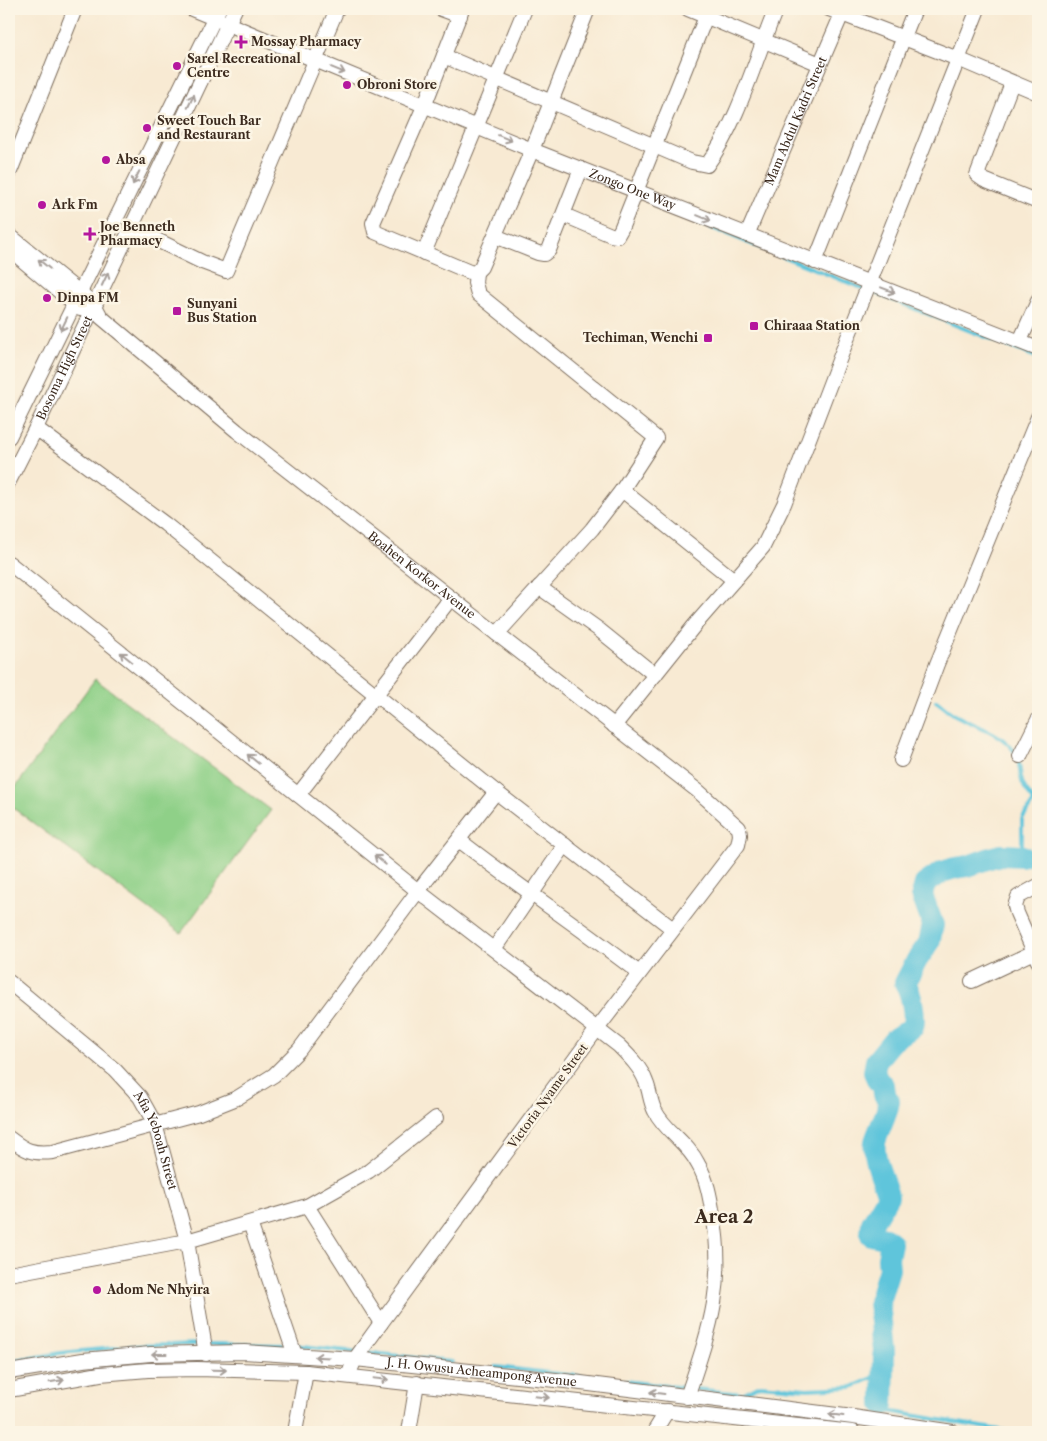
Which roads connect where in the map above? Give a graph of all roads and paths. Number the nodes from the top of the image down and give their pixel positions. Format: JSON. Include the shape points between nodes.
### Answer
{"nodes":[{"id":1,"x":75,"y":9,"type":"edge"},
{"id":2,"x":192,"y":9,"type":"edge"},
{"id":3,"x":235,"y":9,"type":"edge"},
{"id":4,"x":337,"y":9,"type":"edge"},
{"id":5,"x":441,"y":9,"type":"edge"},
{"id":6,"x":525,"y":9,"type":"edge"},
{"id":7,"x":588,"y":9,"type":"edge"},
{"id":8,"x":688,"y":9,"type":"edge"},
{"id":9,"x":776,"y":9,"type":"edge"},
{"id":10,"x":829,"y":9,"type":"edge"},
{"id":11,"x":915,"y":9,"type":"edge"},
{"id":12,"x":978,"y":9,"type":"edge"},
{"id":13,"x":843,"y":11,"type":"edge"},
{"id":14,"x":461,"y":12,"type":"edge"},
{"id":15,"x":707,"y":12,"type":"edge"},
{"id":16,"x":217,"y":13,"type":"edge"},
{"id":17,"x":229,"y":24,"type":"junction"},
{"id":18,"x":903,"y":38,"type":"junction"},
{"id":19,"x":763,"y":40,"type":"junction"},
{"id":20,"x":444,"y":56,"type":"junction"},
{"id":21,"x":958,"y":59,"type":"junction"},
{"id":22,"x":316,"y":60,"type":"junction"},
{"id":23,"x":820,"y":64,"type":"junction"},
{"id":24,"x":496,"y":78,"type":"junction"},
{"id":25,"x":1012,"y":83,"type":"junction"},
{"id":26,"x":1038,"y":94,"type":"edge"},
{"id":27,"x":552,"y":103,"type":"junction"},
{"id":28,"x":425,"y":104,"type":"junction"},
{"id":29,"x":478,"y":127,"type":"junction"},
{"id":30,"x":654,"y":145,"type":"junction"},
{"id":31,"x":532,"y":150,"type":"junction"},
{"id":32,"x":581,"y":169,"type":"junction"},
{"id":33,"x":9,"y":174,"type":"edge"},
{"id":34,"x":635,"y":190,"type":"junction"},
{"id":35,"x":1038,"y":202,"type":"edge"},
{"id":36,"x":564,"y":215,"type":"junction"},
{"id":37,"x":130,"y":227,"type":"junction"},
{"id":38,"x":9,"y":235,"type":"edge"},
{"id":39,"x":747,"y":235,"type":"junction"},
{"id":40,"x":494,"y":236,"type":"junction"},
{"id":41,"x":9,"y":249,"type":"edge"},
{"id":42,"x":424,"y":253,"type":"junction"},
{"id":43,"x":815,"y":262,"type":"junction"},
{"id":44,"x":476,"y":272,"type":"junction"},
{"id":45,"x":869,"y":283,"type":"junction"},
{"id":46,"x":77,"y":299,"type":"junction"},
{"id":47,"x":1038,"y":301,"type":"edge"},
{"id":48,"x":94,"y":312,"type":"junction"},
{"id":49,"x":1020,"y":341,"type":"junction"},
{"id":50,"x":1038,"y":349,"type":"edge"},
{"id":51,"x":1038,"y":417,"type":"edge"},
{"id":52,"x":36,"y":428,"type":"junction"},
{"id":53,"x":9,"y":438,"type":"edge"},
{"id":54,"x":9,"y":481,"type":"edge"},
{"id":55,"x":622,"y":490,"type":"junction"},
{"id":56,"x":9,"y":563,"type":"edge"},
{"id":57,"x":734,"y":580,"type":"junction"},
{"id":58,"x":539,"y":587,"type":"junction"},
{"id":59,"x":451,"y":598,"type":"junction"},
{"id":60,"x":497,"y":634,"type":"junction"},
{"id":61,"x":655,"y":675,"type":"junction"},
{"id":62,"x":376,"y":694,"type":"junction"},
{"id":63,"x":1038,"y":720,"type":"edge"},
{"id":64,"x":614,"y":726,"type":"junction"},
{"id":65,"x":1020,"y":756,"type":"dead end"},
{"id":66,"x":901,"y":760,"type":"dead end"},
{"id":67,"x":496,"y":792,"type":"junction"},
{"id":68,"x":298,"y":795,"type":"junction"},
{"id":69,"x":740,"y":834,"type":"joint"},
{"id":70,"x":458,"y":840,"type":"junction"},
{"id":71,"x":565,"y":845,"type":"junction"},
{"id":72,"x":1038,"y":886,"type":"edge"},
{"id":73,"x":418,"y":891,"type":"junction"},
{"id":74,"x":533,"y":894,"type":"junction"},
{"id":75,"x":673,"y":929,"type":"junction"},
{"id":76,"x":494,"y":949,"type":"junction"},
{"id":77,"x":1037,"y":954,"type":"edge"},
{"id":78,"x":639,"y":973,"type":"junction"},
{"id":79,"x":972,"y":981,"type":"dead end"},
{"id":80,"x":9,"y":982,"type":"edge"},
{"id":81,"x":597,"y":1029,"type":"junction"},
{"id":82,"x":436,"y":1118,"type":"dead end"},
{"id":83,"x":155,"y":1124,"type":"junction"},
{"id":84,"x":9,"y":1138,"type":"edge"},
{"id":85,"x":307,"y":1206,"type":"junction"},
{"id":86,"x":250,"y":1223,"type":"junction"},
{"id":87,"x":188,"y":1241,"type":"junction"},
{"id":88,"x":9,"y":1274,"type":"edge"},
{"id":89,"x":381,"y":1323,"type":"junction"},
{"id":90,"x":206,"y":1354,"type":"junction"},
{"id":91,"x":294,"y":1355,"type":"junction"},
{"id":92,"x":355,"y":1359,"type":"junction"},
{"id":93,"x":9,"y":1372,"type":"edge"},
{"id":94,"x":306,"y":1372,"type":"junction"},
{"id":95,"x":348,"y":1376,"type":"junction"},
{"id":96,"x":417,"y":1383,"type":"junction"},
{"id":97,"x":9,"y":1390,"type":"edge"},
{"id":98,"x":688,"y":1397,"type":"junction"},
{"id":99,"x":666,"y":1411,"type":"junction"},
{"id":100,"x":296,"y":1432,"type":"edge"},
{"id":101,"x":409,"y":1432,"type":"edge"},
{"id":102,"x":654,"y":1432,"type":"edge"},
{"id":103,"x":853,"y":1432,"type":"edge"},
{"id":104,"x":953,"y":1432,"type":"edge"}],
"edges":[{"from":1,"to":33,"type":"street"},
{"from":2,"to":16,"type":"street","name":"Zongo One Way"},
{"from":3,"to":17,"type":"street","name":"Bosoma High Street"},
{"from":4,"to":22,"type":"street"},
{"from":5,"to":14,"type":"street"},
{"from":6,"to":24,"type":"street"},
{"from":7,"to":27,"type":"street"},
{"from":8,"to":15,"type":"street"},
{"from":9,"to":19,"type":"street"},
{"from":10,"to":13,"type":"street"},
{"from":11,"to":18,"type":"street"},
{"from":12,"to":21,"type":"street"},
{"from":13,"to":18,"type":"street"},
{"from":13,"to":23,"type":"street","name":"Mam Abdul Kadri Street"},
{"from":14,"to":20,"type":"street"},
{"from":15,"to":19,"type":"street"},
{"from":15,"to":30,"type":"street"},
{"from":16,"to":17,"type":"street","name":"Zongo One Way"},
{"from":16,"to":46,"type":"street","name":"Bosoma High Street","one_way":true},
{"from":17,"to":22,"type":"street","name":"Zongo One Way"},
{"from":37,"to":17,"type":"street","name":"Bosoma High Street","one_way":true},
{"from":18,"to":21,"type":"street"},
{"from":18,"to":43,"type":"street"},
{"from":19,"to":23,"type":"street"},
{"from":19,"to":30,"type":"street","via":[[729,126],[707,165]]},
{"from":20,"to":24,"type":"street"},
{"from":20,"to":28,"type":"street"},
{"from":21,"to":25,"type":"street"},
{"from":21,"to":45,"type":"street"},
{"from":22,"to":28,"type":"street","name":"Zongo One Way","one_way":true},
{"from":22,"to":37,"type":"street","via":[[226,271]]},
{"from":23,"to":39,"type":"street","name":"Mam Abdul Kadri Street"},
{"from":24,"to":27,"type":"street"},
{"from":24,"to":29,"type":"street"},
{"from":25,"to":26,"type":"street"},
{"from":25,"to":35,"type":"street","via":[[977,175]]},
{"from":27,"to":30,"type":"street"},
{"from":27,"to":31,"type":"street"},
{"from":28,"to":29,"type":"street","name":"Zongo One Way"},
{"from":28,"to":42,"type":"street","via":[[373,223],[375,232]]},
{"from":29,"to":31,"type":"street","name":"Zongo One Way","one_way":true},
{"from":29,"to":42,"type":"street"},
{"from":30,"to":34,"type":"street"},
{"from":31,"to":32,"type":"street","name":"Zongo One Way"},
{"from":31,"to":40,"type":"street"},
{"from":32,"to":34,"type":"street","name":"Zongo One Way"},
{"from":32,"to":36,"type":"street"},
{"from":34,"to":36,"type":"street","via":[[617,236]]},
{"from":34,"to":39,"type":"street","name":"Zongo One Way","one_way":true},
{"from":36,"to":40,"type":"street","via":[[549,250],[544,254]]},
{"from":48,"to":37,"type":"street","name":"Bosoma High Street","one_way":true},
{"from":46,"to":38,"type":"street","name":"Boahen Korkor Avenue","one_way":true},
{"from":39,"to":43,"type":"street","name":"Zongo One Way"},
{"from":40,"to":44,"type":"street"},
{"from":41,"to":46,"type":"street","name":"Boahen Korkor Avenue"},
{"from":42,"to":44,"type":"street","via":[[467,272]]},
{"from":43,"to":45,"type":"street","name":"Zongo One Way"},
{"from":44,"to":55,"type":"street","via":[[478,294],[656,438]]},
{"from":45,"to":49,"type":"street","name":"Zongo One Way","one_way":true},
{"from":45,"to":57,"type":"street","via":[[773,529],[763,547]]},
{"from":46,"to":48,"type":"street","name":"Boahen Korkor Avenue"},
{"from":46,"to":53,"type":"street","name":"Bosoma High Street","one_way":true},
{"from":47,"to":49,"type":"street"},
{"from":48,"to":52,"type":"street","name":"Bosoma High Street"},
{"from":48,"to":59,"type":"street","name":"Boahen Korkor Avenue","via":[[238,431]]},
{"from":49,"to":50,"type":"street","name":"Zongo One Way"},
{"from":51,"to":66,"type":"street"},
{"from":52,"to":54,"type":"street","name":"Bosoma High Street"},
{"from":52,"to":62,"type":"street","via":[[165,524]]},
{"from":55,"to":57,"type":"street"},
{"from":55,"to":58,"type":"street","via":[[592,529]]},
{"from":68,"to":56,"type":"street","one_way":true},
{"from":57,"to":61,"type":"street"},
{"from":58,"to":60,"type":"street"},
{"from":58,"to":61,"type":"street"},
{"from":59,"to":60,"type":"street","name":"Boahen Korkor Avenue"},
{"from":59,"to":62,"type":"street"},
{"from":60,"to":64,"type":"street","name":"Boahen Korkor Avenue"},
{"from":61,"to":64,"type":"street"},
{"from":62,"to":67,"type":"street"},
{"from":62,"to":68,"type":"street"},
{"from":63,"to":65,"type":"street"},
{"from":64,"to":69,"type":"street","name":"Boahen Korkor Avenue","via":[[731,819]]},
{"from":67,"to":70,"type":"street"},
{"from":67,"to":71,"type":"street"},
{"from":73,"to":68,"type":"street","one_way":true},
{"from":69,"to":75,"type":"street","name":"Victoria Nyame Street","via":[[738,845]]},
{"from":70,"to":73,"type":"street"},
{"from":70,"to":74,"type":"street"},
{"from":71,"to":74,"type":"street"},
{"from":71,"to":75,"type":"street"},
{"from":72,"to":77,"type":"street","via":[[1018,897],[1016,906]]},
{"from":73,"to":76,"type":"street"},
{"from":73,"to":83,"type":"street","via":[[299,1050],[274,1075],[237,1098],[198,1113]]},
{"from":74,"to":76,"type":"street"},
{"from":74,"to":78,"type":"street"},
{"from":75,"to":78,"type":"street","name":"Victoria Nyame Street"},
{"from":76,"to":81,"type":"street"},
{"from":77,"to":79,"type":"street"},
{"from":78,"to":81,"type":"street","name":"Victoria Nyame Street"},
{"from":80,"to":83,"type":"street","name":"Afia Yeboah Street","via":[[115,1070],[140,1097]]},
{"from":81,"to":89,"type":"street","name":"Victoria Nyame Street"},
{"from":81,"to":98,"type":"street","via":[[634,1062],[646,1081],[655,1111],[688,1148],[708,1189],[717,1237],[716,1299]]},
{"from":82,"to":85,"type":"street","via":[[369,1171]]},
{"from":83,"to":84,"type":"street","via":[[54,1152],[36,1153]]},
{"from":83,"to":87,"type":"street","name":"Afia Yeboah Street"},
{"from":85,"to":86,"type":"street"},
{"from":85,"to":89,"type":"street"},
{"from":86,"to":87,"type":"street"},
{"from":86,"to":91,"type":"street"},
{"from":87,"to":88,"type":"street"},
{"from":87,"to":90,"type":"street","name":"Afia Yeboah Street"},
{"from":89,"to":92,"type":"street","name":"Victoria Nyame Street"},
{"from":90,"to":91,"type":"street","name":"J. H. Owusu Acheampong Avenue"},
{"from":90,"to":93,"type":"street","name":"J. H. Owusu Acheampong Avenue","one_way":true,"via":[[152,1354],[83,1360]]},
{"from":92,"to":91,"type":"street","name":"J. H. Owusu Acheampong Avenue","one_way":true},
{"from":92,"to":95,"type":"street","name":"Victoria Nyame Street"},
{"from":98,"to":92,"type":"street","name":"J. H. Owusu Acheampong Avenue","one_way":true},
{"from":94,"to":95,"type":"street","name":"J. H. Owusu Acheampong Avenue"},
{"from":97,"to":94,"type":"street","name":"J. H. Owusu Acheampong Avenue","one_way":true,"via":[[100,1374],[148,1370]]},
{"from":94,"to":100,"type":"street"},
{"from":95,"to":96,"type":"street","name":"J. H. Owusu Acheampong Avenue","one_way":true},
{"from":96,"to":99,"type":"street","name":"J. H. Owusu Acheampong Avenue","one_way":true},
{"from":96,"to":101,"type":"street"},
{"from":104,"to":98,"type":"street","name":"J. H. Owusu Acheampong Avenue","one_way":true},
{"from":99,"to":102,"type":"street"},
{"from":99,"to":103,"type":"street","name":"J. H. Owusu Acheampong Avenue"}]}
